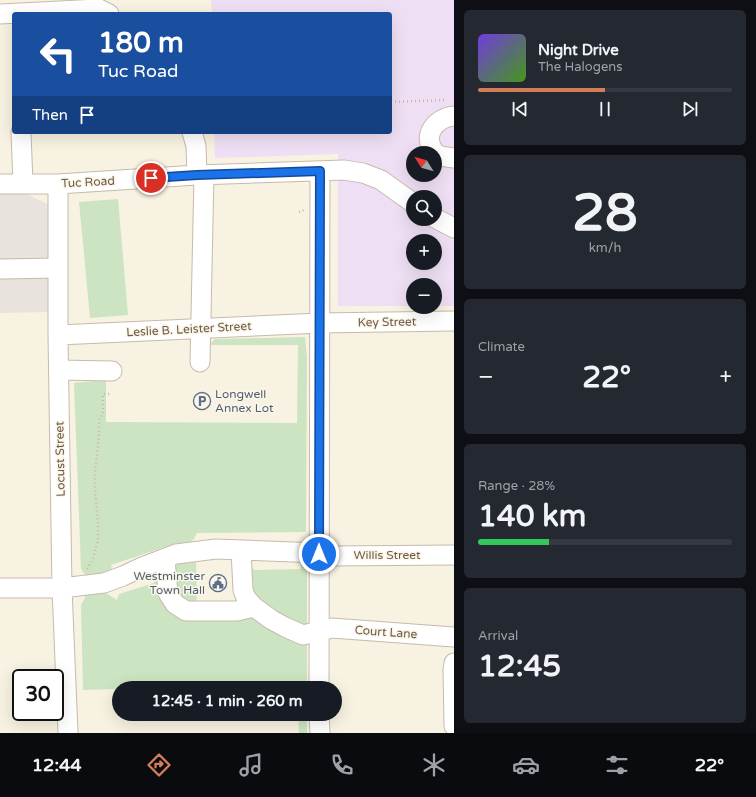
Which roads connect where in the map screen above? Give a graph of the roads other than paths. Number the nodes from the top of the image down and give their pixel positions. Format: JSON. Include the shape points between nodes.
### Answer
{"nodes":[{"id":1,"x":102,"y":8,"type":"edge"},
{"id":2,"x":30,"y":12,"type":"edge"},
{"id":3,"x":450,"y":108,"type":"edge"},
{"id":4,"x":21,"y":134,"type":"edge"},
{"id":5,"x":193,"y":134,"type":"edge"},
{"id":6,"x":443,"y":155,"type":"edge"},
{"id":7,"x":320,"y":171,"type":"junction"},
{"id":8,"x":201,"y":175,"type":"junction"},
{"id":9,"x":0,"y":184,"type":"edge"},
{"id":10,"x":23,"y":184,"type":"junction"},
{"id":11,"x":58,"y":184,"type":"junction"},
{"id":12,"x":406,"y":205,"type":"edge"},
{"id":13,"x":442,"y":226,"type":"edge"},
{"id":14,"x":454,"y":228,"type":"edge"},
{"id":15,"x":58,"y":268,"type":"junction"},
{"id":16,"x":0,"y":269,"type":"edge"},
{"id":17,"x":454,"y":321,"type":"edge"},
{"id":18,"x":320,"y":323,"type":"junction"},
{"id":19,"x":201,"y":329,"type":"junction"},
{"id":20,"x":58,"y":335,"type":"junction"},
{"id":21,"x":200,"y":362,"type":"dead end"},
{"id":22,"x":59,"y":370,"type":"junction"},
{"id":23,"x":112,"y":371,"type":"dead end"},
{"id":24,"x":241,"y":550,"type":"junction"},
{"id":25,"x":319,"y":554,"type":"junction"},
{"id":26,"x":454,"y":555,"type":"edge"},
{"id":27,"x":165,"y":559,"type":"junction"},
{"id":28,"x":0,"y":588,"type":"edge"},
{"id":29,"x":62,"y":588,"type":"junction"},
{"id":30,"x":254,"y":607,"type":"junction"},
{"id":31,"x":319,"y":631,"type":"junction"},
{"id":32,"x":454,"y":637,"type":"edge"},
{"id":33,"x":454,"y":663,"type":"edge"},
{"id":34,"x":319,"y":681,"type":"edge"},
{"id":35,"x":319,"y":721,"type":"edge"},
{"id":36,"x":454,"y":726,"type":"edge"},
{"id":37,"x":68,"y":733,"type":"edge"},
{"id":38,"x":320,"y":733,"type":"edge"}],
"edges":[{"from":1,"to":2,"type":"street"},
{"from":3,"to":6,"type":"street","via":[[444,118],[433,127],[429,138],[430,145]]},
{"from":4,"to":10,"type":"street"},
{"from":5,"to":8,"type":"street"},
{"from":7,"to":8,"type":"street","name":"Tuc Road"},
{"from":7,"to":12,"type":"street","name":"Tuc Road","via":[[344,170],[363,173],[381,180]]},
{"from":7,"to":18,"type":"street"},
{"from":8,"to":11,"type":"street","name":"Tuc Road"},
{"from":8,"to":19,"type":"street"},
{"from":9,"to":10,"type":"street","name":"Tuc Road"},
{"from":10,"to":11,"type":"street","name":"Tuc Road"},
{"from":11,"to":15,"type":"street","name":"Locust Street"},
{"from":13,"to":14,"type":"street"},
{"from":15,"to":16,"type":"street"},
{"from":15,"to":20,"type":"street","name":"Locust Street"},
{"from":17,"to":18,"type":"street","name":"Key Street"},
{"from":18,"to":19,"type":"street","name":"Leslie B. Leister Street"},
{"from":18,"to":25,"type":"street"},
{"from":19,"to":20,"type":"street","name":"Leslie B. Leister Street"},
{"from":19,"to":21,"type":"street"},
{"from":20,"to":22,"type":"street","name":"Locust Street"},
{"from":22,"to":23,"type":"street"},
{"from":22,"to":29,"type":"street","name":"Locust Street"},
{"from":24,"to":25,"type":"street","name":"Willis Street"},
{"from":24,"to":27,"type":"street","name":"Willis Street","via":[[216,549],[176,554]]},
{"from":24,"to":30,"type":"street","via":[[243,590]]},
{"from":25,"to":26,"type":"street","name":"Willis Street"},
{"from":25,"to":31,"type":"street"},
{"from":27,"to":29,"type":"street","name":"Willis Street","via":[[104,583]]},
{"from":27,"to":30,"type":"street","via":[[168,593],[175,604],[186,611],[237,611]]},
{"from":28,"to":29,"type":"street","name":"Willis Street"},
{"from":29,"to":37,"type":"street","name":"Locust Street"},
{"from":30,"to":31,"type":"street","name":"Court Lane","via":[[272,620],[303,635]]},
{"from":31,"to":32,"type":"street","name":"Court Lane","via":[[332,628]]},
{"from":31,"to":34,"type":"street"},
{"from":33,"to":36,"type":"street"},
{"from":35,"to":38,"type":"street"}]}
